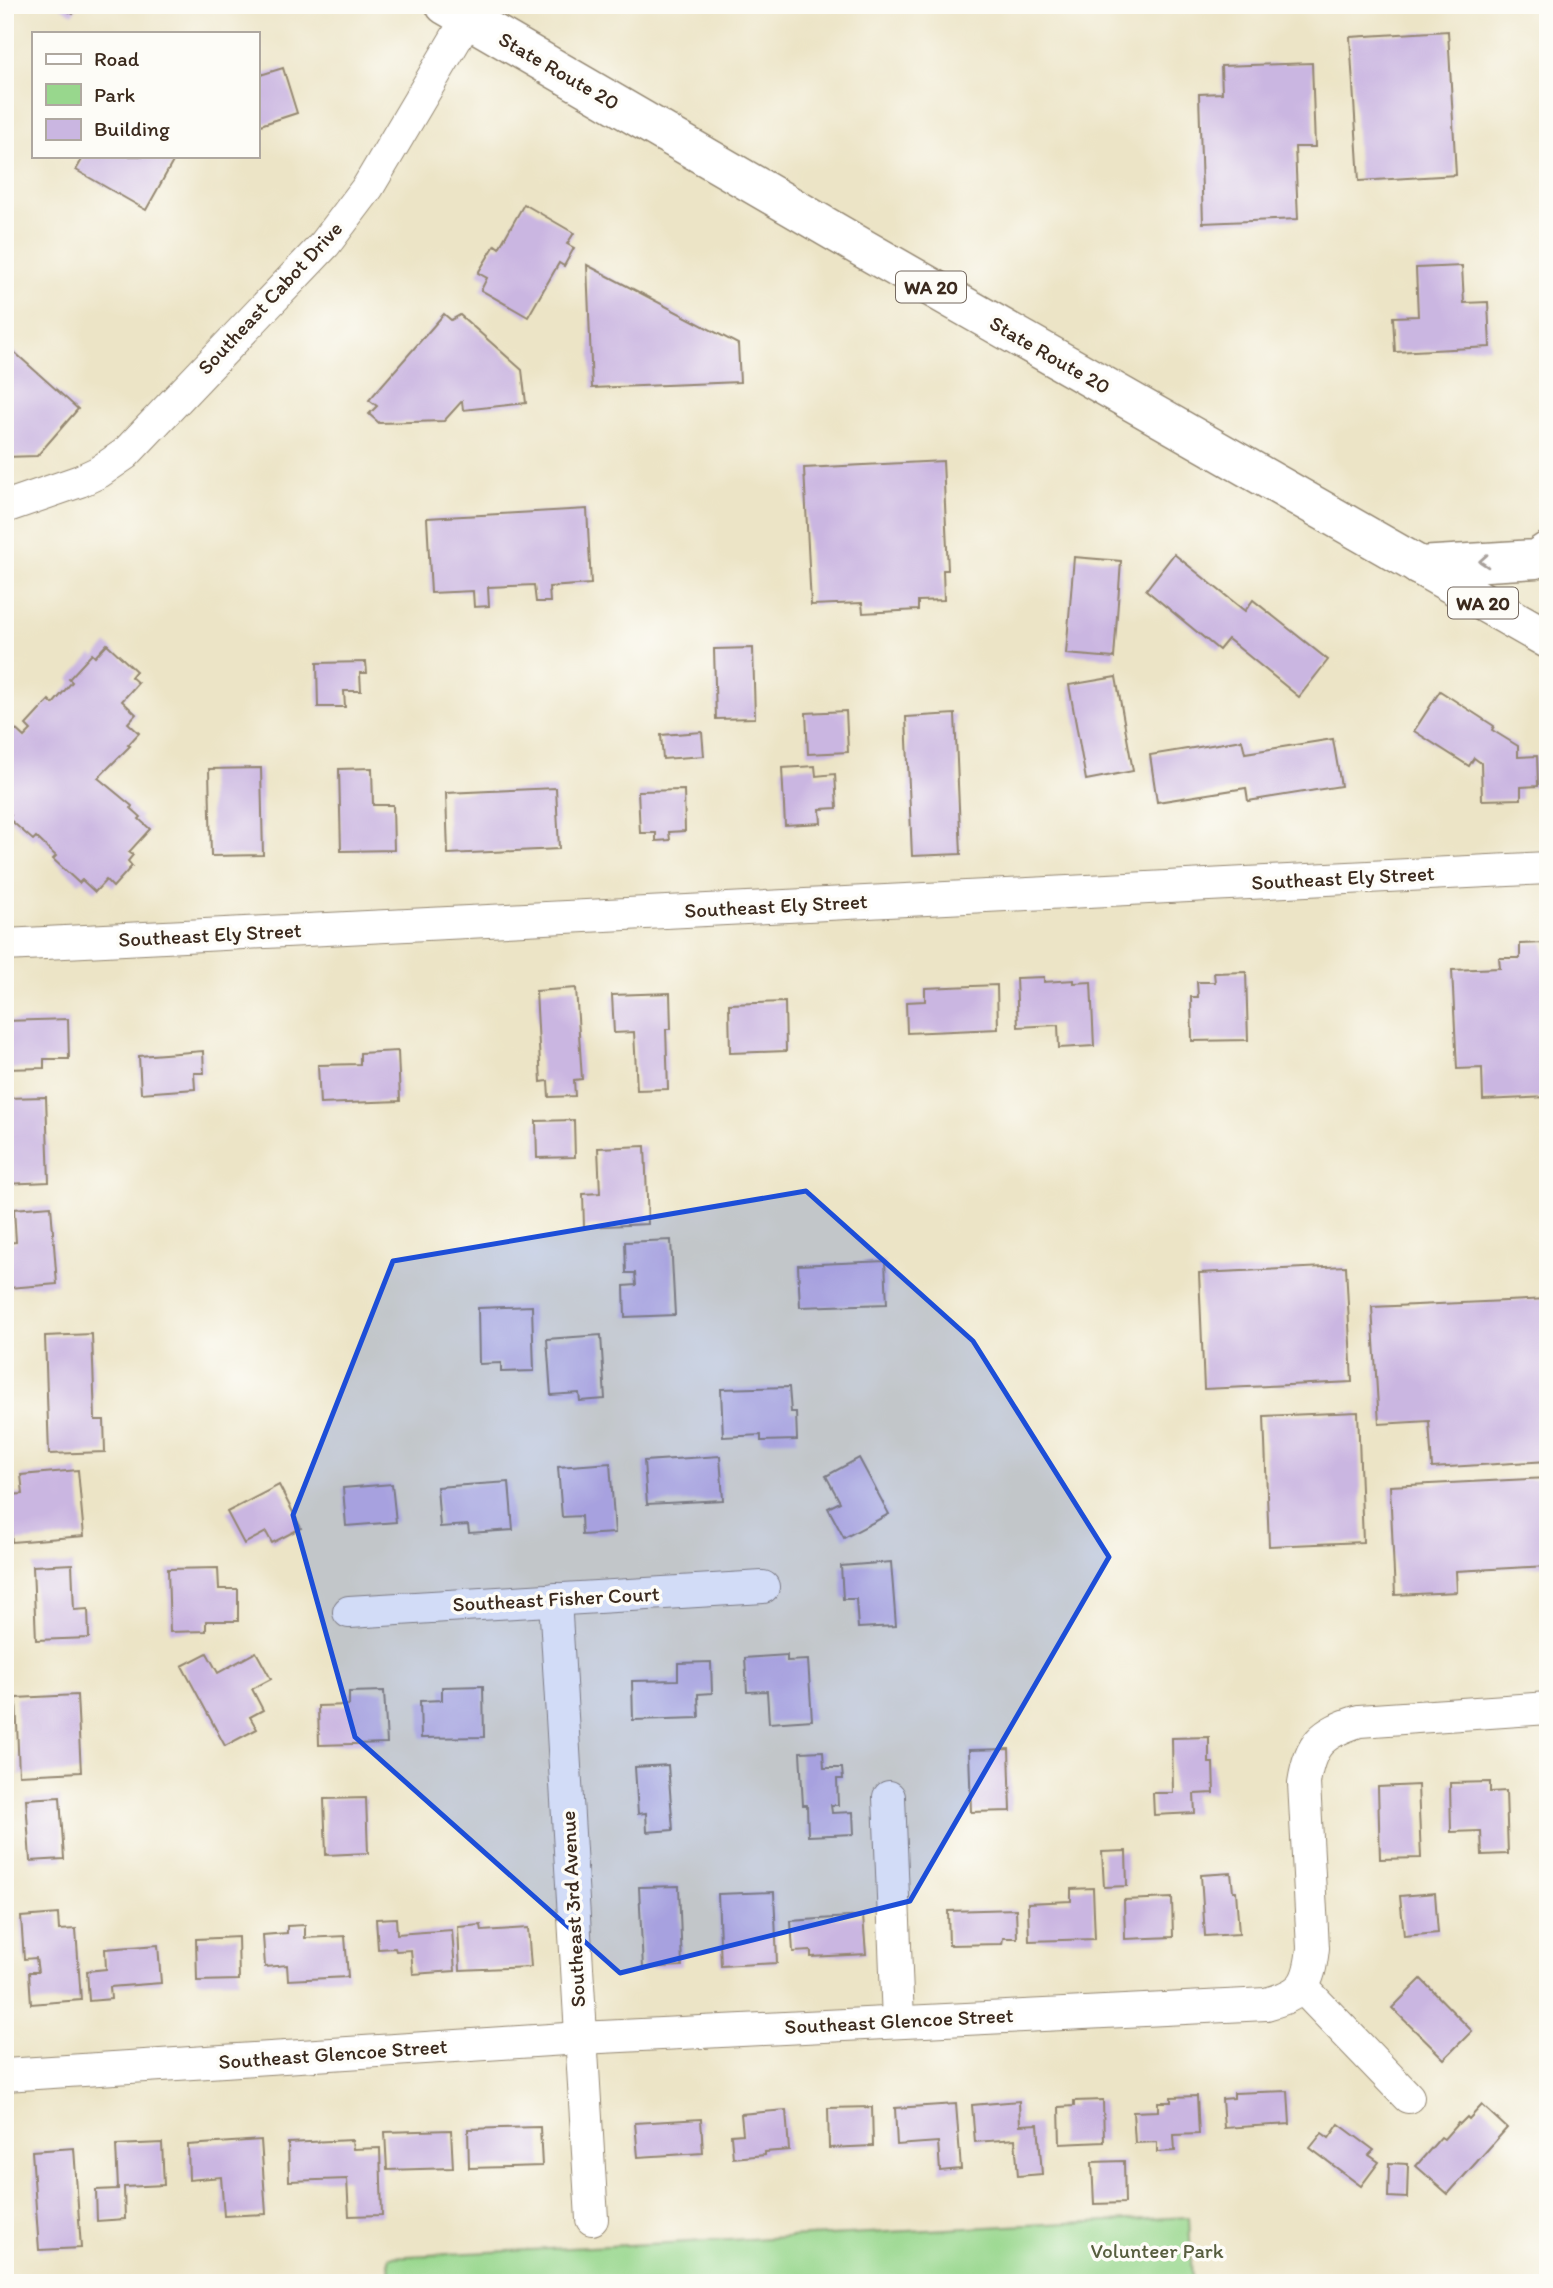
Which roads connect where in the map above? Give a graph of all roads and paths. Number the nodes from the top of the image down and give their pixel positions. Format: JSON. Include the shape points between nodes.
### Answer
{"nodes":[{"id":1,"x":462,"y":10,"type":"edge"},
{"id":2,"x":5,"y":507,"type":"edge"},
{"id":3,"x":1548,"y":551,"type":"edge"},
{"id":4,"x":1419,"y":566,"type":"junction"},
{"id":5,"x":1548,"y":639,"type":"edge"},
{"id":6,"x":1548,"y":868,"type":"edge"},
{"id":7,"x":5,"y":945,"type":"edge"},
{"id":8,"x":763,"y":1587,"type":"dead end"},
{"id":9,"x":555,"y":1600,"type":"junction"},
{"id":10,"x":349,"y":1612,"type":"dead end"},
{"id":11,"x":1548,"y":1709,"type":"edge"},
{"id":12,"x":889,"y":1797,"type":"dead end"},
{"id":13,"x":1303,"y":1987,"type":"junction"},
{"id":14,"x":898,"y":2021,"type":"junction"},
{"id":15,"x":581,"y":2038,"type":"junction"},
{"id":16,"x":5,"y":2075,"type":"edge"},
{"id":17,"x":1409,"y":2097,"type":"dead end"},
{"id":18,"x":592,"y":2220,"type":"dead end"}],
"edges":[{"from":1,"to":2,"type":"street","name":"Southeast Cabot Drive","via":[[368,187],[319,251],[125,454],[80,481]]},
{"from":1,"to":4,"type":"main road","name":"State Route 20","number":"WA 20","via":[[866,250]]},
{"from":3,"to":4,"type":"main road","one_way":true,"via":[[1535,559]]},
{"from":4,"to":5,"type":"main road","name":"State Route 20","number":"WA 20"},
{"from":6,"to":7,"type":"street","name":"Southeast Ely Street"},
{"from":8,"to":9,"type":"street","name":"Southeast Fisher Court"},
{"from":9,"to":10,"type":"street","name":"Southeast Fisher Court"},
{"from":9,"to":15,"type":"street","name":"Southeast 3rd Avenue"},
{"from":11,"to":13,"type":"street","via":[[1359,1721],[1336,1728],[1319,1741],[1308,1761],[1304,1783],[1313,1948]]},
{"from":12,"to":14,"type":"street"},
{"from":13,"to":14,"type":"street","name":"Southeast Glencoe Street","via":[[1286,1999],[1266,2004]]},
{"from":13,"to":17,"type":"street"},
{"from":14,"to":15,"type":"street","name":"Southeast Glencoe Street"},
{"from":15,"to":16,"type":"street","name":"Southeast Glencoe Street"},
{"from":15,"to":18,"type":"street","name":"Southeast 3rd Avenue"}]}
